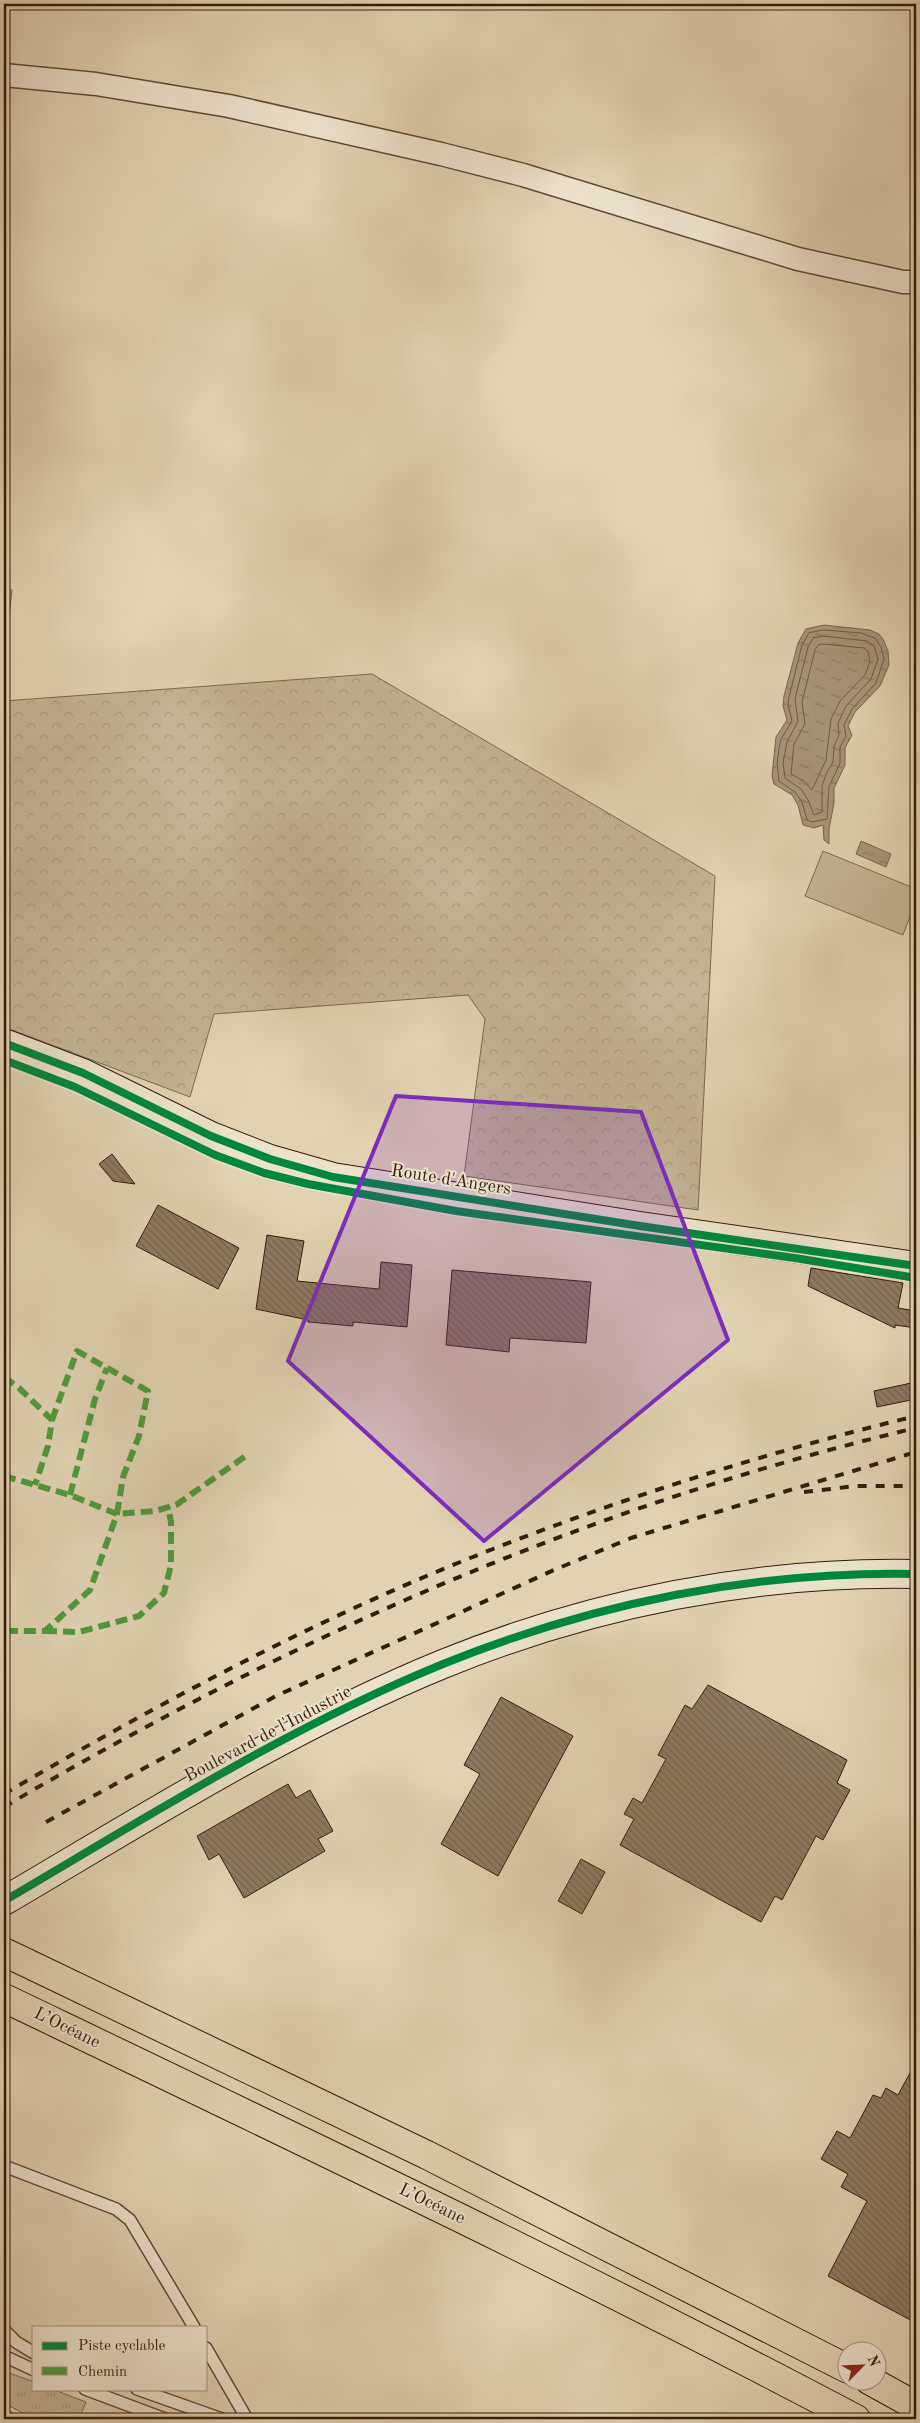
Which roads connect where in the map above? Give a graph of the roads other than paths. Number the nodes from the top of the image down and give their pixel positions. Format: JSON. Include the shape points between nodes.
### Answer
{"nodes":[{"id":1,"x":4,"y":75,"type":"edge"},
{"id":2,"x":916,"y":282,"type":"edge"},
{"id":3,"x":4,"y":1043,"type":"edge"},
{"id":4,"x":916,"y":1266,"type":"edge"},
{"id":5,"x":916,"y":1574,"type":"edge"},
{"id":6,"x":4,"y":1901,"type":"edge"},
{"id":7,"x":4,"y":1952,"type":"edge"},
{"id":8,"x":4,"y":1998,"type":"edge"},
{"id":9,"x":4,"y":2166,"type":"edge"},
{"id":10,"x":193,"y":2326,"type":"edge"},
{"id":11,"x":4,"y":2330,"type":"edge"},
{"id":12,"x":208,"y":2351,"type":"edge"},
{"id":13,"x":32,"y":2352,"type":"edge"},
{"id":14,"x":4,"y":2356,"type":"edge"},
{"id":15,"x":838,"y":2364,"type":"edge"},
{"id":16,"x":32,"y":2369,"type":"edge"},
{"id":17,"x":88,"y":2390,"type":"edge"},
{"id":18,"x":140,"y":2390,"type":"edge"},
{"id":19,"x":887,"y":2390,"type":"edge"},
{"id":20,"x":916,"y":2406,"type":"edge"},
{"id":21,"x":241,"y":2408,"type":"junction"},
{"id":22,"x":4,"y":2416,"type":"edge"},
{"id":23,"x":10,"y":2419,"type":"edge"},
{"id":24,"x":165,"y":2419,"type":"edge"},
{"id":25,"x":222,"y":2419,"type":"edge"},
{"id":26,"x":247,"y":2419,"type":"edge"},
{"id":27,"x":856,"y":2419,"type":"edge"}],
"edges":[{"from":1,"to":2,"type":"street","via":[[96,84],[229,106],[402,145],[523,175],[798,259]]},
{"from":3,"to":4,"type":"street","name":"Route d'Angers","via":[[84,1073],[211,1136],[270,1159],[333,1177]]},
{"from":5,"to":6,"type":"street","name":"Boulevard de l'Industrie","via":[[805,1577],[700,1589],[618,1606],[511,1638],[443,1664],[310,1726]]},
{"from":7,"to":15,"type":"highway","via":[[427,2155]]},
{"from":8,"to":27,"type":"highway","name":"L’Océane","via":[[426,2200]]},
{"from":9,"to":10,"type":"lane","via":[[116,2209],[130,2220]]},
{"from":11,"to":13,"type":"lane"},
{"from":12,"to":21,"type":"lane"},
{"from":14,"to":16,"type":"lane"},
{"from":17,"to":24,"type":"lane"},
{"from":18,"to":25,"type":"lane"},
{"from":19,"to":20,"type":"highway"},
{"from":21,"to":25,"type":"lane"},
{"from":21,"to":26,"type":"lane"},
{"from":22,"to":23,"type":"lane"}]}
